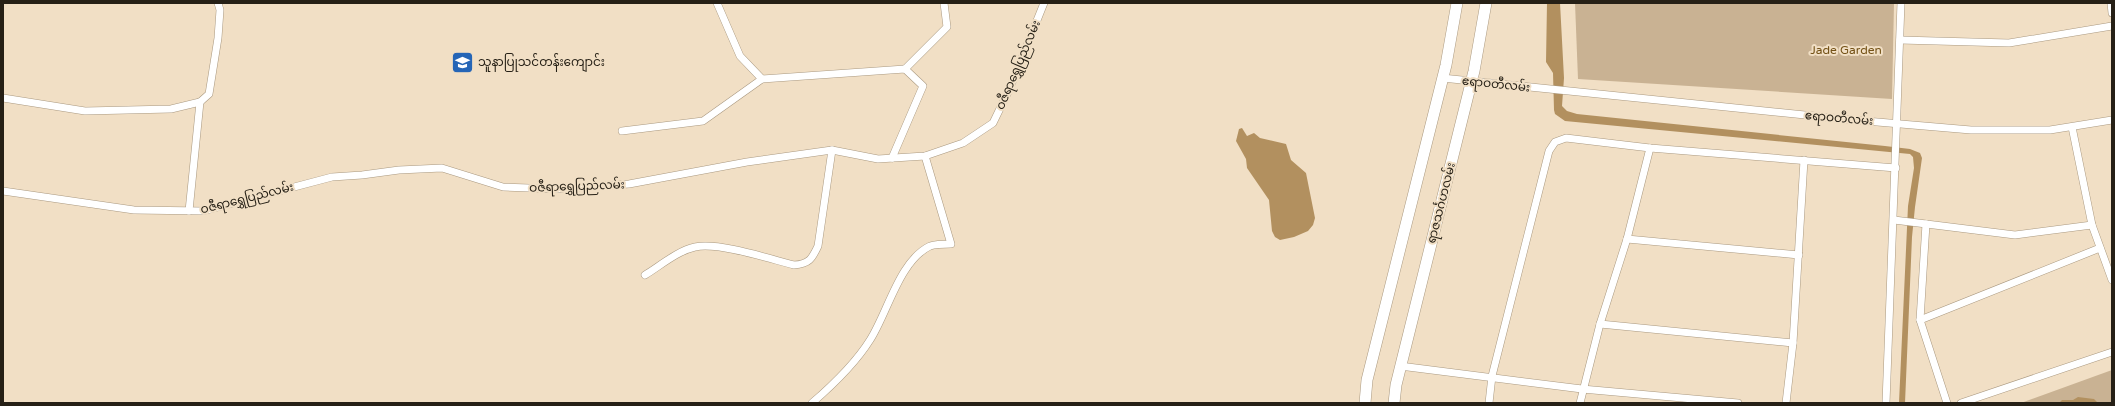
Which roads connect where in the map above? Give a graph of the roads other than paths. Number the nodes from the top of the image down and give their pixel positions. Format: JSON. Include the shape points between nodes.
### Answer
{"nodes":[{"id":1,"x":218,"y":3,"type":"edge"},
{"id":2,"x":717,"y":3,"type":"edge"},
{"id":3,"x":944,"y":3,"type":"edge"},
{"id":4,"x":1044,"y":3,"type":"edge"},
{"id":5,"x":1457,"y":3,"type":"edge"},
{"id":6,"x":1486,"y":3,"type":"edge"},
{"id":7,"x":1901,"y":3,"type":"edge"},
{"id":8,"x":2111,"y":3,"type":"edge"},
{"id":9,"x":2112,"y":13,"type":"edge"},
{"id":10,"x":2112,"y":26,"type":"edge"},
{"id":11,"x":1900,"y":40,"type":"junction"},
{"id":12,"x":905,"y":69,"type":"junction"},
{"id":13,"x":1442,"y":78,"type":"junction"},
{"id":14,"x":762,"y":79,"type":"junction"},
{"id":15,"x":1471,"y":82,"type":"junction"},
{"id":16,"x":3,"y":98,"type":"edge"},
{"id":17,"x":200,"y":102,"type":"junction"},
{"id":18,"x":2112,"y":120,"type":"edge"},
{"id":19,"x":1897,"y":124,"type":"junction"},
{"id":20,"x":2072,"y":127,"type":"junction"},
{"id":21,"x":622,"y":131,"type":"dead end"},
{"id":22,"x":1650,"y":148,"type":"junction"},
{"id":23,"x":832,"y":150,"type":"junction"},
{"id":24,"x":925,"y":156,"type":"junction"},
{"id":25,"x":892,"y":158,"type":"junction"},
{"id":26,"x":1804,"y":160,"type":"junction"},
{"id":27,"x":1896,"y":168,"type":"junction"},
{"id":28,"x":3,"y":191,"type":"edge"},
{"id":29,"x":189,"y":211,"type":"junction"},
{"id":30,"x":1894,"y":220,"type":"junction"},
{"id":31,"x":1926,"y":224,"type":"junction"},
{"id":32,"x":2092,"y":225,"type":"junction"},
{"id":33,"x":1627,"y":238,"type":"junction"},
{"id":34,"x":2100,"y":248,"type":"junction"},
{"id":35,"x":1799,"y":255,"type":"junction"},
{"id":36,"x":645,"y":275,"type":"dead end"},
{"id":37,"x":2112,"y":280,"type":"edge"},
{"id":38,"x":1920,"y":320,"type":"junction"},
{"id":39,"x":1600,"y":324,"type":"junction"},
{"id":40,"x":1793,"y":343,"type":"junction"},
{"id":41,"x":2112,"y":352,"type":"edge"},
{"id":42,"x":1400,"y":366,"type":"junction"},
{"id":43,"x":1492,"y":376,"type":"junction"},
{"id":44,"x":1582,"y":389,"type":"junction"},
{"id":45,"x":1676,"y":400,"type":"edge"},
{"id":46,"x":812,"y":403,"type":"edge"},
{"id":47,"x":1365,"y":403,"type":"edge"},
{"id":48,"x":1394,"y":403,"type":"edge"},
{"id":49,"x":1489,"y":403,"type":"edge"},
{"id":50,"x":1580,"y":403,"type":"edge"},
{"id":51,"x":1738,"y":403,"type":"edge"},
{"id":52,"x":1786,"y":403,"type":"edge"},
{"id":53,"x":1886,"y":403,"type":"edge"},
{"id":54,"x":1947,"y":403,"type":"edge"},
{"id":55,"x":1962,"y":403,"type":"edge"}],
"edges":[{"from":1,"to":17,"type":"street","via":[[218,38],[209,94]]},
{"from":2,"to":14,"type":"street","via":[[740,56]]},
{"from":3,"to":12,"type":"street","via":[[948,27]]},
{"from":4,"to":24,"type":"street","name":"ဝဇီရာရွှေပြည်လမ်း","via":[[993,123],[963,143]]},
{"from":5,"to":13,"type":"main road"},
{"from":6,"to":15,"type":"main road","name":"ရာဇသင်္ဂဟလမ်း"},
{"from":7,"to":11,"type":"street"},
{"from":8,"to":9,"type":"street"},
{"from":10,"to":11,"type":"street","via":[[2009,43]]},
{"from":11,"to":19,"type":"street"},
{"from":12,"to":14,"type":"street"},
{"from":12,"to":25,"type":"street","via":[[922,86]]},
{"from":13,"to":15,"type":"street","name":"ဧရာဝတီလမ်း"},
{"from":13,"to":47,"type":"main road","via":[[1367,380]]},
{"from":14,"to":21,"type":"street","via":[[702,121]]},
{"from":15,"to":19,"type":"street","name":"ဧရာဝတီလမ်း"},
{"from":15,"to":42,"type":"main road","name":"ရာဇသင်္ဂဟလမ်း"},
{"from":16,"to":17,"type":"street","via":[[85,111],[171,109]]},
{"from":17,"to":29,"type":"street"},
{"from":18,"to":20,"type":"street","name":"ဧရာဝတီလမ်း"},
{"from":19,"to":20,"type":"street","name":"ဧရာဝတီလမ်း","via":[[1971,130],[2050,130]]},
{"from":19,"to":27,"type":"street"},
{"from":20,"to":32,"type":"street"},
{"from":22,"to":26,"type":"street"},
{"from":22,"to":33,"type":"street"},
{"from":22,"to":43,"type":"street","via":[[1566,138],[1555,142],[1549,151]]},
{"from":23,"to":25,"type":"street","name":"ဝဇီရာရွှေပြည်လမ်း","via":[[878,160]]},
{"from":23,"to":29,"type":"street","name":"ဝဇီရာရွှေပြည်လမ်း","via":[[747,162],[629,184],[557,189],[503,187],[442,168],[399,170],[362,176],[332,177],[203,211]]},
{"from":23,"to":36,"type":"street","via":[[818,246],[812,260],[794,265],[725,249],[696,247],[683,251]]},
{"from":24,"to":25,"type":"street","name":"ဝဇီရာရွှေပြည်လမ်း"},
{"from":24,"to":46,"type":"street","via":[[951,244],[932,245],[910,263],[870,340],[852,365]]},
{"from":26,"to":27,"type":"street"},
{"from":26,"to":35,"type":"street"},
{"from":27,"to":30,"type":"street"},
{"from":28,"to":29,"type":"street","name":"ဝဇီရာရွှေပြည်လမ်း","via":[[134,210]]},
{"from":30,"to":31,"type":"street"},
{"from":30,"to":53,"type":"street"},
{"from":31,"to":32,"type":"street","via":[[2016,235]]},
{"from":31,"to":38,"type":"street"},
{"from":32,"to":34,"type":"street"},
{"from":33,"to":35,"type":"street"},
{"from":33,"to":39,"type":"street"},
{"from":34,"to":37,"type":"street"},
{"from":34,"to":38,"type":"street"},
{"from":35,"to":40,"type":"street"},
{"from":38,"to":54,"type":"street"},
{"from":39,"to":40,"type":"street"},
{"from":39,"to":44,"type":"street"},
{"from":40,"to":52,"type":"street"},
{"from":41,"to":55,"type":"street"},
{"from":42,"to":43,"type":"street"},
{"from":42,"to":48,"type":"main road","name":"ရာဇသင်္ဂဟလမ်း"},
{"from":43,"to":44,"type":"street"},
{"from":43,"to":49,"type":"street"},
{"from":44,"to":45,"type":"street"},
{"from":44,"to":50,"type":"street"},
{"from":45,"to":51,"type":"street"}]}
